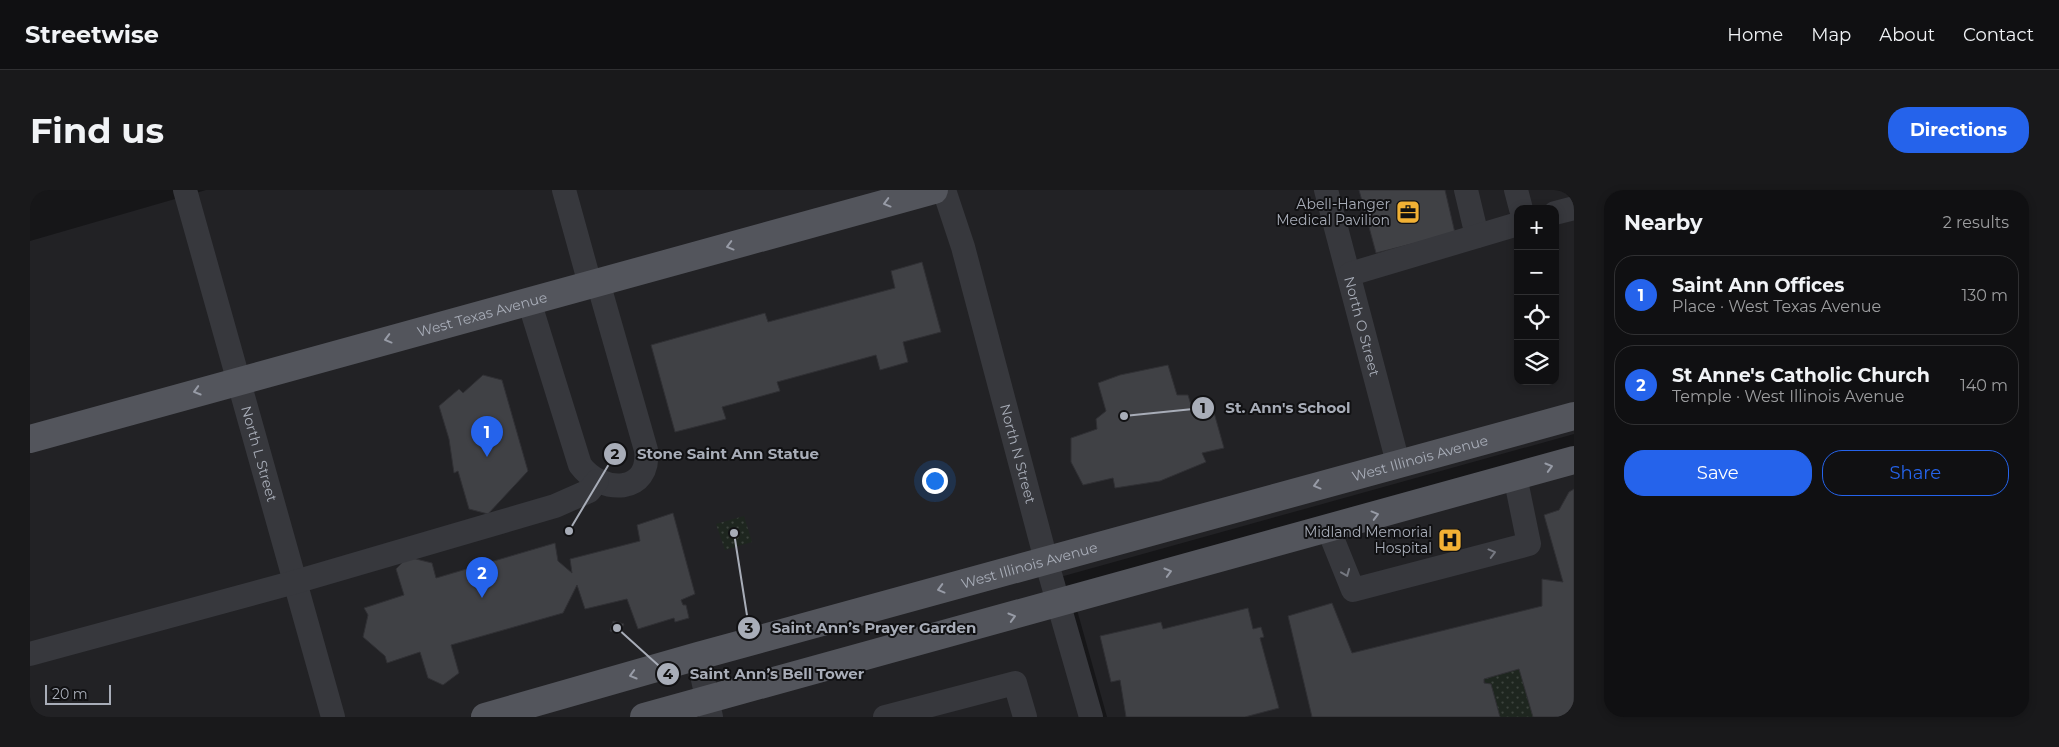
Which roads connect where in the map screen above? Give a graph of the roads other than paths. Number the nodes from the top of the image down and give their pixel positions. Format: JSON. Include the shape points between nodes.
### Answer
{"nodes":[{"id":1,"x":184,"y":190,"type":"edge"},
{"id":2,"x":564,"y":190,"type":"edge"},
{"id":3,"x":934,"y":190,"type":"edge"},
{"id":4,"x":944,"y":190,"type":"edge"},
{"id":5,"x":1326,"y":190,"type":"edge"},
{"id":6,"x":1466,"y":190,"type":"edge"},
{"id":7,"x":1516,"y":190,"type":"edge"},
{"id":8,"x":1520,"y":205,"type":"edge"},
{"id":9,"x":1574,"y":208,"type":"edge"},
{"id":10,"x":1559,"y":212,"type":"edge"},
{"id":11,"x":1514,"y":225,"type":"edge"},
{"id":12,"x":1477,"y":236,"type":"junction"},
{"id":13,"x":1350,"y":274,"type":"junction"},
{"id":14,"x":594,"y":283,"type":"junction"},
{"id":15,"x":529,"y":300,"type":"junction"},
{"id":16,"x":237,"y":380,"type":"junction"},
{"id":17,"x":1574,"y":416,"type":"edge"},
{"id":18,"x":30,"y":439,"type":"edge"},
{"id":19,"x":1574,"y":460,"type":"edge"},
{"id":20,"x":1398,"y":463,"type":"junction"},
{"id":21,"x":1515,"y":476,"type":"junction"},
{"id":22,"x":597,"y":482,"type":"junction"},
{"id":23,"x":1328,"y":528,"type":"junction"},
{"id":24,"x":1046,"y":560,"type":"junction"},
{"id":25,"x":295,"y":582,"type":"junction"},
{"id":26,"x":1059,"y":603,"type":"junction"},
{"id":27,"x":30,"y":654,"type":"edge"},
{"id":28,"x":698,"y":656,"type":"junction"},
{"id":29,"x":708,"y":709,"type":"edge"},
{"id":30,"x":333,"y":717,"type":"edge"},
{"id":31,"x":485,"y":717,"type":"edge"},
{"id":32,"x":644,"y":717,"type":"edge"},
{"id":33,"x":885,"y":717,"type":"edge"},
{"id":34,"x":1026,"y":717,"type":"edge"},
{"id":35,"x":1091,"y":717,"type":"edge"}],
"edges":[{"from":1,"to":16,"type":"street","name":"North L Street"},
{"from":2,"to":14,"type":"street"},
{"from":3,"to":14,"type":"main road","name":"West Texas Avenue","one_way":true},
{"from":4,"to":24,"type":"street","name":"North N Street","via":[[963,247]]},
{"from":5,"to":13,"type":"street","name":"North O Street"},
{"from":6,"to":12,"type":"street"},
{"from":7,"to":8,"type":"street"},
{"from":9,"to":10,"type":"street"},
{"from":11,"to":12,"type":"street"},
{"from":12,"to":13,"type":"street"},
{"from":13,"to":20,"type":"street","name":"North O Street"},
{"from":14,"to":15,"type":"main road","name":"West Texas Avenue"},
{"from":14,"to":22,"type":"street","via":[[647,458],[644,470],[634,481],[613,486]]},
{"from":15,"to":16,"type":"main road","name":"West Texas Avenue","one_way":true},
{"from":15,"to":22,"type":"street","via":[[575,456],[586,474]]},
{"from":16,"to":18,"type":"main road","name":"West Texas Avenue","one_way":true},
{"from":16,"to":25,"type":"street","name":"North L Street"},
{"from":17,"to":20,"type":"main road","name":"West Illinois Avenue"},
{"from":21,"to":19,"type":"main road","one_way":true},
{"from":20,"to":24,"type":"main road","name":"West Illinois Avenue","one_way":true},
{"from":23,"to":21,"type":"main road","one_way":true},
{"from":23,"to":21,"type":"street","one_way":true,"via":[[1353,590],[1529,544]]},
{"from":22,"to":25,"type":"street","via":[[589,491],[555,506]]},
{"from":26,"to":23,"type":"main road","one_way":true},
{"from":24,"to":26,"type":"street","name":"North N Street"},
{"from":24,"to":28,"type":"main road","name":"West Illinois Avenue","one_way":true},
{"from":25,"to":27,"type":"street"},
{"from":25,"to":30,"type":"street","name":"North L Street"},
{"from":29,"to":26,"type":"main road","one_way":true},
{"from":26,"to":35,"type":"street","name":"North N Street"},
{"from":28,"to":29,"type":"street"},
{"from":28,"to":31,"type":"main road","name":"West Illinois Avenue","one_way":true},
{"from":29,"to":32,"type":"main road"},
{"from":33,"to":34,"type":"street","via":[[1015,683]]}]}
